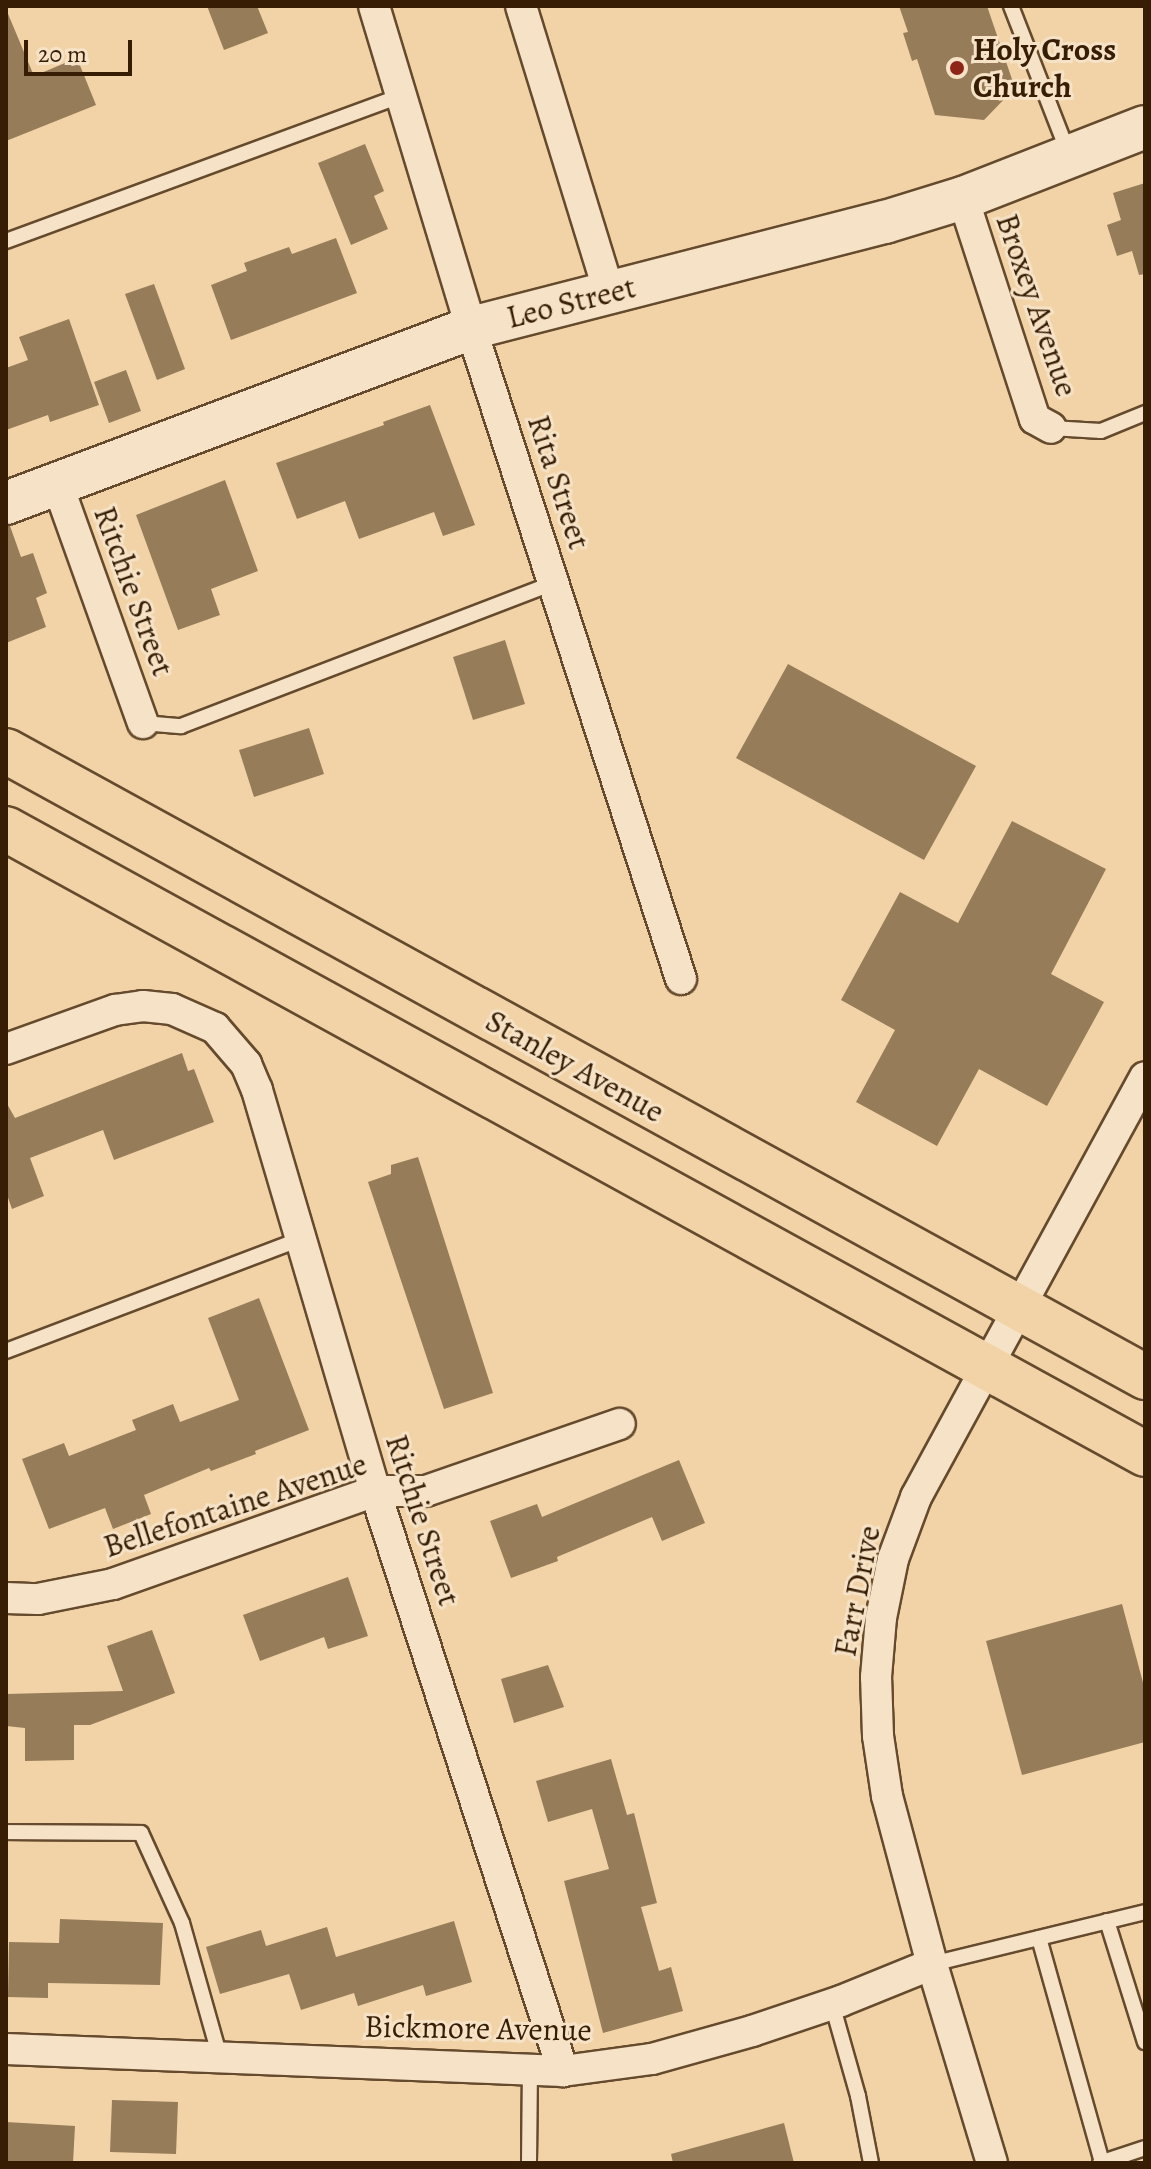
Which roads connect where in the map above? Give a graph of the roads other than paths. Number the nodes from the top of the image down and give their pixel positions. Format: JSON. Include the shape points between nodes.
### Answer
{"nodes":[{"id":1,"x":374,"y":6,"type":"edge"},
{"id":2,"x":521,"y":6,"type":"edge"},
{"id":3,"x":1011,"y":6,"type":"edge"},
{"id":4,"x":401,"y":96,"type":"junction"},
{"id":5,"x":1145,"y":127,"type":"edge"},
{"id":6,"x":1070,"y":156,"type":"junction"},
{"id":7,"x":963,"y":198,"type":"junction"},
{"id":8,"x":6,"y":241,"type":"edge"},
{"id":9,"x":609,"y":292,"type":"junction"},
{"id":10,"x":471,"y":328,"type":"junction"},
{"id":11,"x":1145,"y":413,"type":"edge"},
{"id":12,"x":1051,"y":428,"type":"joint"},
{"id":13,"x":57,"y":483,"type":"junction"},
{"id":14,"x":6,"y":503,"type":"edge"},
{"id":15,"x":553,"y":583,"type":"junction"},
{"id":16,"x":143,"y":723,"type":"joint"},
{"id":17,"x":6,"y":751,"type":"edge"},
{"id":18,"x":6,"y":829,"type":"edge"},
{"id":19,"x":681,"y":979,"type":"dead end"},
{"id":20,"x":6,"y":1049,"type":"edge"},
{"id":21,"x":1145,"y":1077,"type":"edge"},
{"id":22,"x":301,"y":1239,"type":"junction"},
{"id":23,"x":1019,"y":1308,"type":"junction"},
{"id":24,"x":6,"y":1351,"type":"edge"},
{"id":25,"x":986,"y":1368,"type":"junction"},
{"id":26,"x":1145,"y":1377,"type":"edge"},
{"id":27,"x":620,"y":1424,"type":"dead end"},
{"id":28,"x":1145,"y":1454,"type":"edge"},
{"id":29,"x":375,"y":1491,"type":"junction"},
{"id":30,"x":6,"y":1598,"type":"edge"},
{"id":31,"x":6,"y":1832,"type":"edge"},
{"id":32,"x":1145,"y":1912,"type":"edge"},
{"id":33,"x":1107,"y":1921,"type":"junction"},
{"id":34,"x":1039,"y":1938,"type":"junction"},
{"id":35,"x":932,"y":1964,"type":"junction"},
{"id":36,"x":832,"y":2004,"type":"junction"},
{"id":37,"x":1145,"y":2042,"type":"edge"},
{"id":38,"x":6,"y":2049,"type":"edge"},
{"id":39,"x":220,"y":2057,"type":"junction"},
{"id":40,"x":530,"y":2069,"type":"junction"},
{"id":41,"x":563,"y":2071,"type":"junction"},
{"id":42,"x":1145,"y":2148,"type":"edge"},
{"id":43,"x":529,"y":2163,"type":"edge"},
{"id":44,"x":871,"y":2163,"type":"edge"},
{"id":45,"x":992,"y":2163,"type":"edge"},
{"id":46,"x":1101,"y":2163,"type":"edge"}],
"edges":[{"from":1,"to":4,"type":"street","name":"Rita Street"},
{"from":2,"to":9,"type":"street"},
{"from":3,"to":6,"type":"lane"},
{"from":4,"to":8,"type":"lane"},
{"from":4,"to":10,"type":"street","name":"Rita Street"},
{"from":5,"to":6,"type":"street","name":"Leo Street"},
{"from":6,"to":7,"type":"street","name":"Leo Street"},
{"from":7,"to":9,"type":"street","name":"Leo Street"},
{"from":7,"to":12,"type":"street","name":"Broxey Avenue","via":[[1035,419]]},
{"from":9,"to":10,"type":"street","name":"Leo Street"},
{"from":10,"to":13,"type":"street","name":"Leo Street"},
{"from":10,"to":15,"type":"street","name":"Rita Street"},
{"from":11,"to":12,"type":"lane","via":[[1101,431]]},
{"from":13,"to":14,"type":"street","name":"Leo Street"},
{"from":13,"to":16,"type":"street","name":"Ritchie Street"},
{"from":15,"to":16,"type":"lane","via":[[181,726]]},
{"from":15,"to":19,"type":"street","name":"Rita Street"},
{"from":17,"to":23,"type":"main road","name":"Stanley Avenue"},
{"from":18,"to":25,"type":"main road"},
{"from":20,"to":22,"type":"street","name":"Ritchie Street","via":[[115,1010],[143,1006],[186,1013],[215,1028],[246,1064]]},
{"from":21,"to":23,"type":"street","name":"Farr Drive"},
{"from":22,"to":24,"type":"lane"},
{"from":22,"to":29,"type":"street","name":"Ritchie Street"},
{"from":23,"to":25,"type":"street","name":"Farr Drive"},
{"from":23,"to":26,"type":"main road","name":"Stanley Avenue"},
{"from":25,"to":28,"type":"main road"},
{"from":25,"to":35,"type":"street","name":"Farr Drive","via":[[916,1497],[893,1559],[881,1618],[876,1677],[887,1796]]},
{"from":27,"to":29,"type":"street","name":"Bellefontaine Avenue","via":[[426,1491]]},
{"from":29,"to":30,"type":"street","name":"Bellefontaine Avenue","via":[[113,1584],[38,1599]]},
{"from":29,"to":41,"type":"street","name":"Ritchie Street"},
{"from":31,"to":39,"type":"lane","via":[[141,1833],[182,1923]]},
{"from":32,"to":33,"type":"lane"},
{"from":33,"to":34,"type":"lane"},
{"from":33,"to":37,"type":"lane"},
{"from":34,"to":35,"type":"lane"},
{"from":34,"to":46,"type":"lane"},
{"from":35,"to":36,"type":"street","name":"Bickmore Avenue"},
{"from":35,"to":45,"type":"street","name":"Farr Drive"},
{"from":36,"to":41,"type":"street","name":"Bickmore Avenue","via":[[652,2059]]},
{"from":36,"to":44,"type":"lane"},
{"from":38,"to":39,"type":"street","name":"Bickmore Avenue"},
{"from":39,"to":40,"type":"street","name":"Bickmore Avenue"},
{"from":40,"to":41,"type":"street","name":"Bickmore Avenue"},
{"from":40,"to":43,"type":"lane"},
{"from":42,"to":46,"type":"lane"}]}
